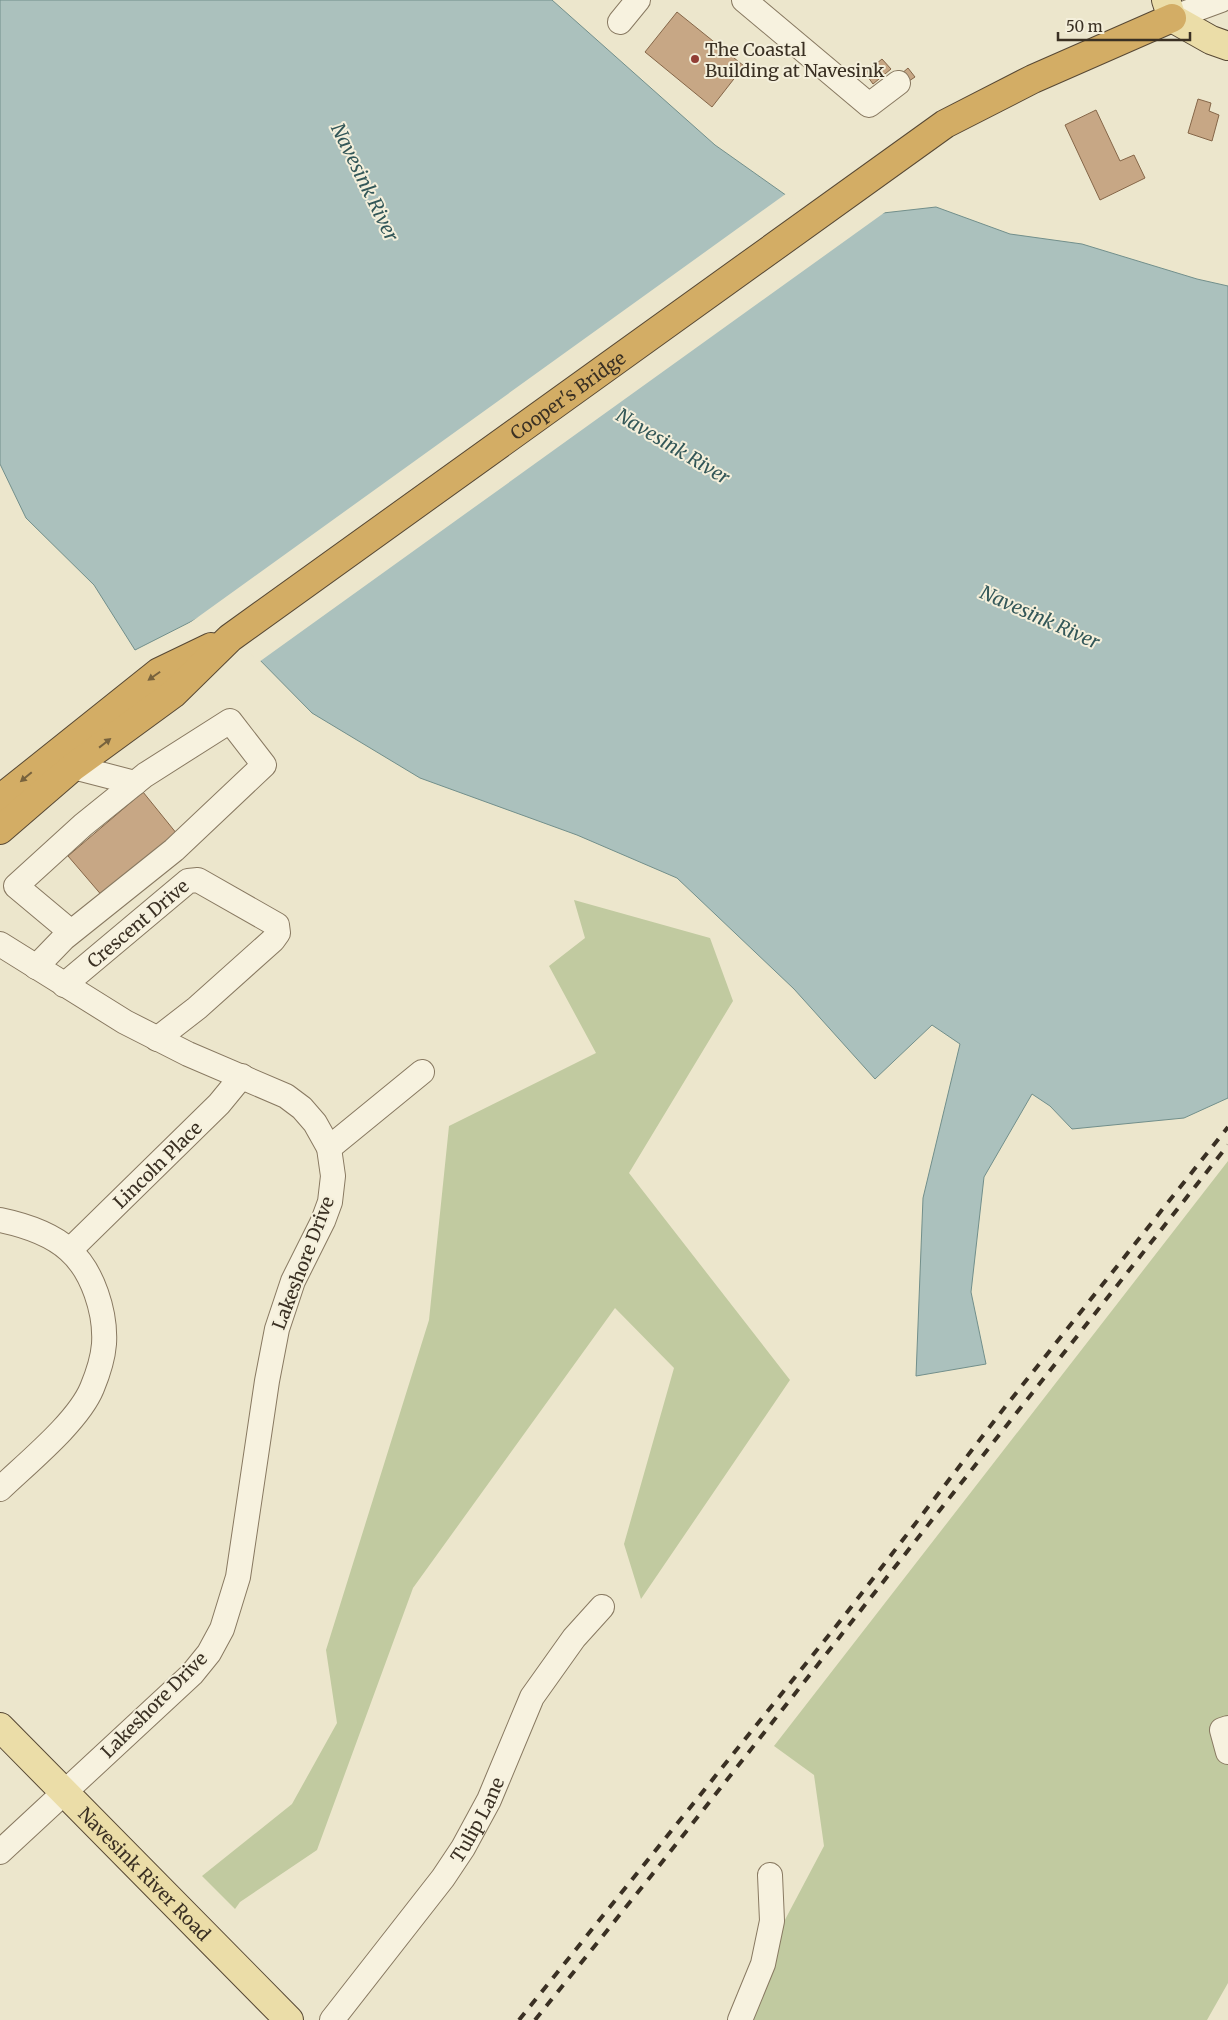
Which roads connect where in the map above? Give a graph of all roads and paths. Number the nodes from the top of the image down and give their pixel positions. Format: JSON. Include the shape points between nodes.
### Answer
{"nodes":[{"id":1,"x":638,"y":0,"type":"edge"},
{"id":2,"x":744,"y":0,"type":"edge"},
{"id":3,"x":1221,"y":0,"type":"edge"},
{"id":4,"x":1169,"y":9,"type":"edge"},
{"id":5,"x":620,"y":22,"type":"dead end"},
{"id":6,"x":1228,"y":46,"type":"edge"},
{"id":7,"x":898,"y":83,"type":"dead end"},
{"id":8,"x":230,"y":638,"type":"junction"},
{"id":9,"x":73,"y":767,"type":"junction"},
{"id":10,"x":135,"y":783,"type":"junction"},
{"id":11,"x":0,"y":799,"type":"edge"},
{"id":12,"x":0,"y":830,"type":"edge"},
{"id":13,"x":71,"y":932,"type":"junction"},
{"id":14,"x":0,"y":944,"type":"edge"},
{"id":15,"x":36,"y":967,"type":"junction"},
{"id":16,"x":64,"y":985,"type":"junction"},
{"id":17,"x":157,"y":1039,"type":"junction"},
{"id":18,"x":422,"y":1072,"type":"dead end"},
{"id":19,"x":242,"y":1076,"type":"junction"},
{"id":20,"x":329,"y":1148,"type":"junction"},
{"id":21,"x":0,"y":1220,"type":"edge"},
{"id":22,"x":70,"y":1250,"type":"junction"},
{"id":23,"x":0,"y":1489,"type":"edge"},
{"id":24,"x":602,"y":1608,"type":"dead end"},
{"id":25,"x":0,"y":1727,"type":"edge"},
{"id":26,"x":1228,"y":1728,"type":"edge"},
{"id":27,"x":1228,"y":1752,"type":"edge"},
{"id":28,"x":64,"y":1792,"type":"junction"},
{"id":29,"x":0,"y":1852,"type":"edge"},
{"id":30,"x":770,"y":1874,"type":"dead end"},
{"id":31,"x":289,"y":2020,"type":"edge"},
{"id":32,"x":332,"y":2020,"type":"edge"},
{"id":33,"x":740,"y":2020,"type":"edge"}],
"edges":[{"from":1,"to":5,"type":"street"},
{"from":2,"to":7,"type":"street","via":[[869,105]]},
{"from":3,"to":4,"type":"street"},
{"from":4,"to":6,"type":"main road","via":[[1211,40]]},
{"from":4,"to":8,"type":"highway","name":"Cooper's Bridge","via":[[945,124]]},
{"from":9,"to":8,"type":"highway","one_way":true,"via":[[173,694]]},
{"from":8,"to":11,"type":"highway","one_way":true,"via":[[159,672]]},
{"from":9,"to":10,"type":"street"},
{"from":9,"to":12,"type":"highway"},
{"from":10,"to":13,"type":"street","via":[[16,886]]},
{"from":10,"to":13,"type":"street","via":[[230,721],[264,765],[174,850]]},
{"from":13,"to":15,"type":"street"},
{"from":14,"to":15,"type":"street","name":"Lakeshore Drive"},
{"from":15,"to":16,"type":"street","name":"Lakeshore Drive"},
{"from":16,"to":17,"type":"street","name":"Lakeshore Drive"},
{"from":16,"to":17,"type":"street","name":"Crescent Drive","via":[[188,881],[198,880],[278,925],[278,933],[273,940]]},
{"from":17,"to":19,"type":"street","name":"Lakeshore Drive"},
{"from":18,"to":20,"type":"street"},
{"from":19,"to":20,"type":"street","name":"Lakeshore Drive","via":[[286,1096],[302,1108]]},
{"from":19,"to":22,"type":"street","name":"Lincoln Place","via":[[218,1104]]},
{"from":20,"to":28,"type":"street","name":"Lakeshore Drive","via":[[333,1176],[330,1202],[293,1282],[277,1329],[238,1577],[222,1629],[192,1674]]},
{"from":21,"to":22,"type":"street","via":[[23,1225],[51,1237]]},
{"from":22,"to":23,"type":"street","via":[[85,1271],[101,1309],[104,1345],[92,1389],[71,1419]]},
{"from":24,"to":32,"type":"street","name":"Tulip Lane","via":[[574,1638],[532,1697],[489,1800],[463,1848]]},
{"from":25,"to":28,"type":"main road","name":"Navesink River Road"},
{"from":26,"to":27,"type":"street","via":[[1222,1730]]},
{"from":28,"to":29,"type":"street","name":"Lakeshore Drive"},
{"from":28,"to":31,"type":"main road","name":"Navesink River Road"},
{"from":30,"to":33,"type":"street","via":[[772,1921],[763,1964]]}]}
